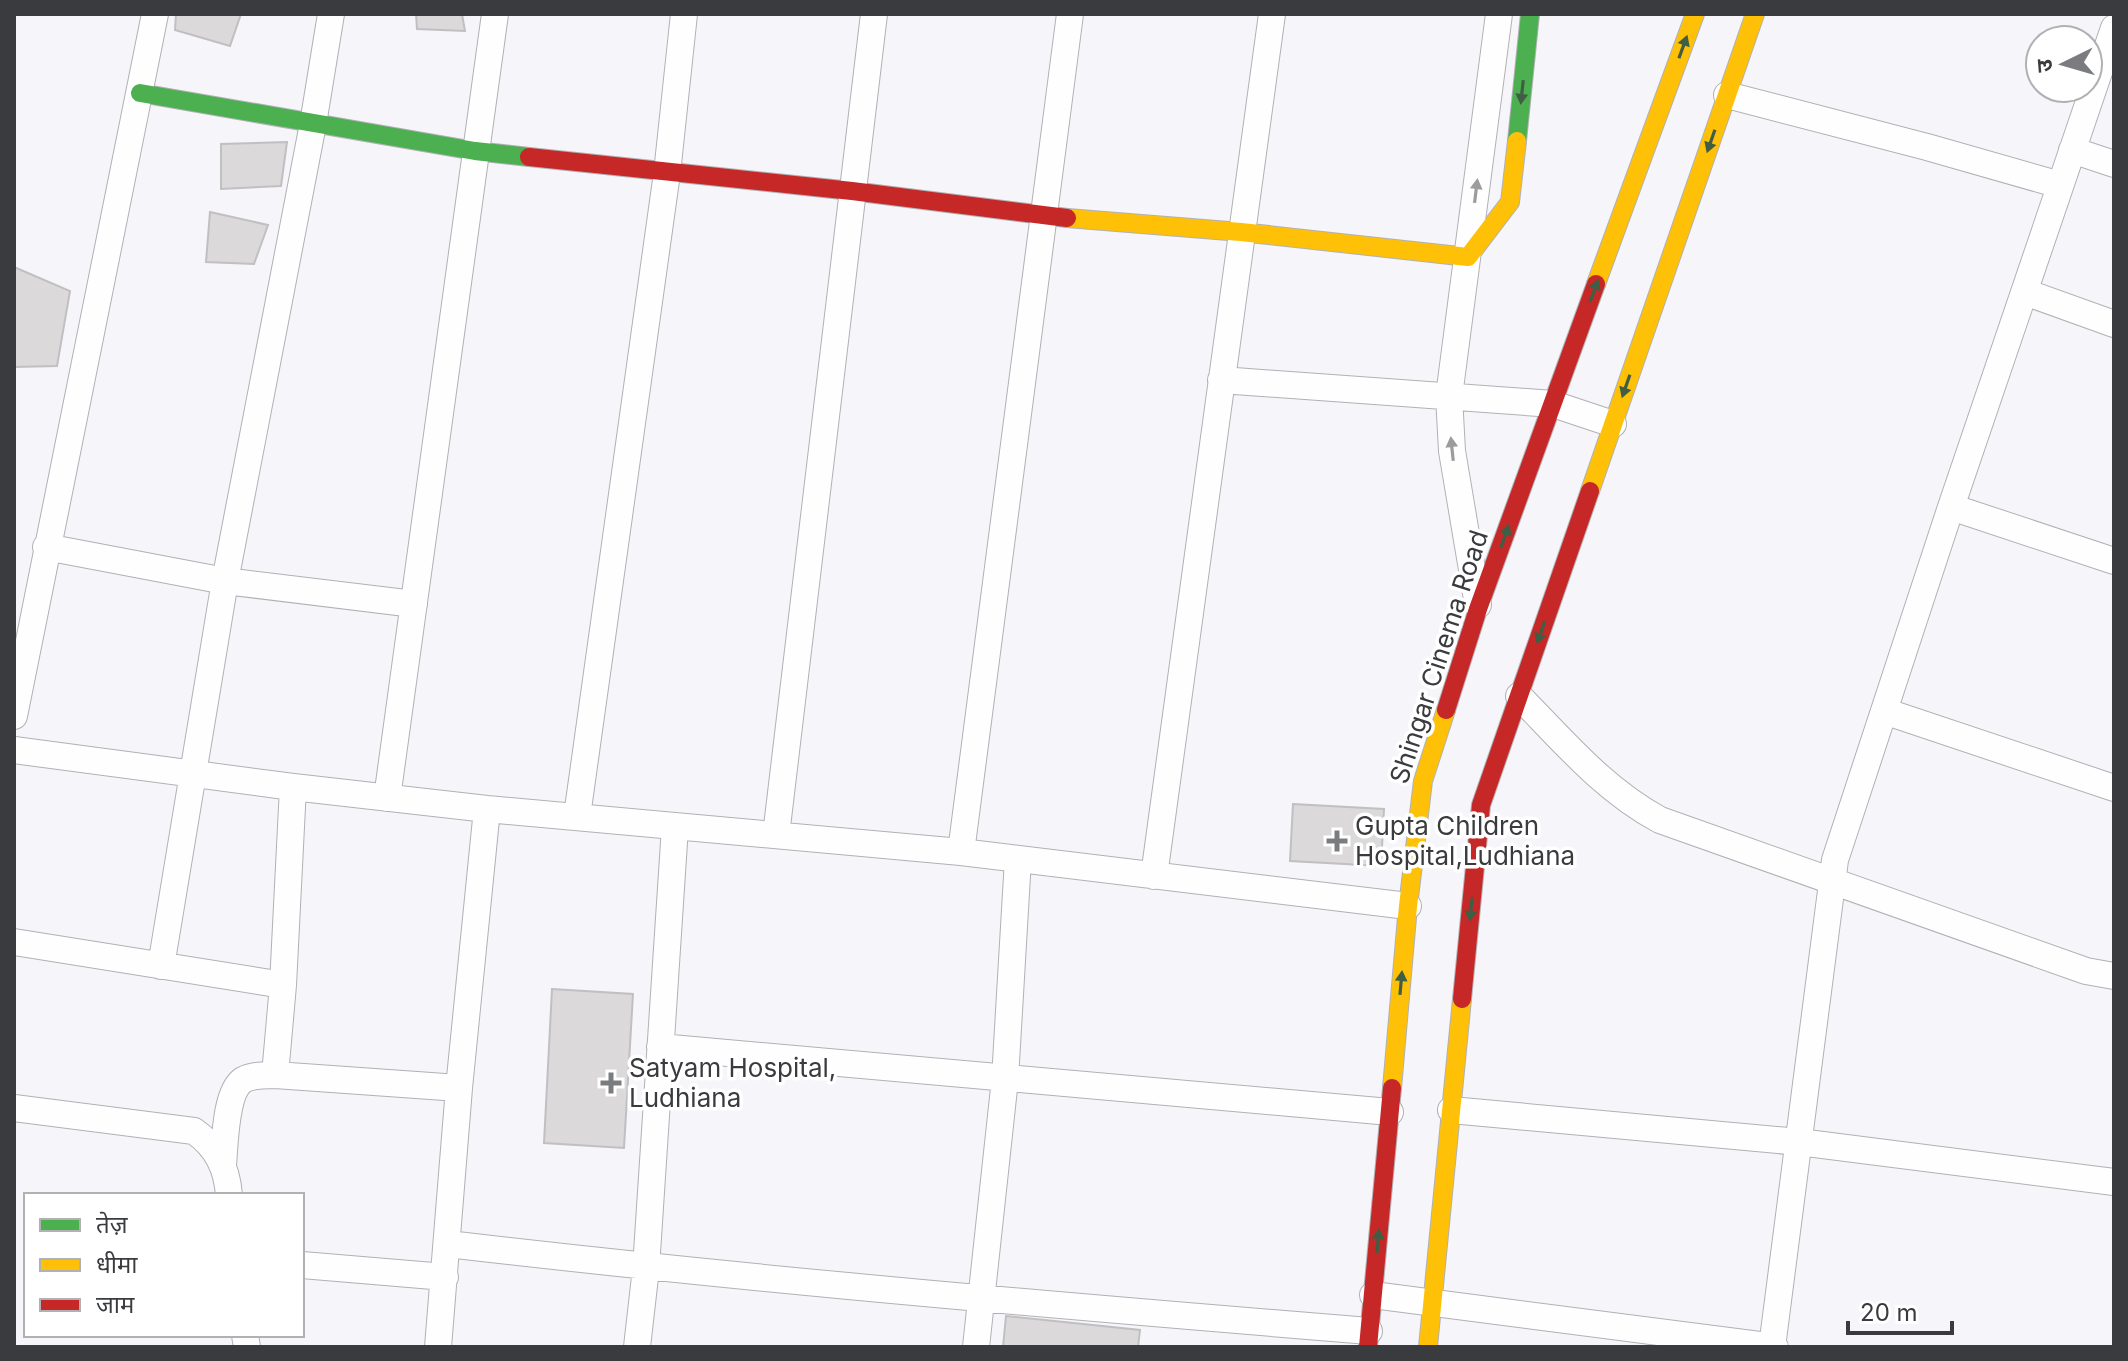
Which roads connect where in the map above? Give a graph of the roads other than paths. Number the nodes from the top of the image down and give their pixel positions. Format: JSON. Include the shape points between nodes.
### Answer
{"nodes":[{"id":1,"x":155,"y":14,"type":"edge"},
{"id":2,"x":331,"y":14,"type":"edge"},
{"id":3,"x":495,"y":14,"type":"edge"},
{"id":4,"x":684,"y":14,"type":"edge"},
{"id":5,"x":874,"y":14,"type":"edge"},
{"id":6,"x":1070,"y":14,"type":"edge"},
{"id":7,"x":1272,"y":14,"type":"edge"},
{"id":8,"x":1499,"y":14,"type":"edge"},
{"id":9,"x":1530,"y":14,"type":"edge"},
{"id":10,"x":1695,"y":14,"type":"edge"},
{"id":11,"x":1755,"y":14,"type":"edge"},
{"id":12,"x":2114,"y":28,"type":"edge"},
{"id":13,"x":140,"y":93,"type":"junction"},
{"id":14,"x":1727,"y":95,"type":"junction"},
{"id":15,"x":313,"y":124,"type":"junction"},
{"id":16,"x":2072,"y":150,"type":"junction"},
{"id":17,"x":475,"y":151,"type":"junction"},
{"id":18,"x":2114,"y":164,"type":"edge"},
{"id":19,"x":667,"y":173,"type":"junction"},
{"id":20,"x":2060,"y":185,"type":"junction"},
{"id":21,"x":852,"y":191,"type":"junction"},
{"id":22,"x":1044,"y":216,"type":"junction"},
{"id":23,"x":1241,"y":232,"type":"junction"},
{"id":24,"x":1468,"y":257,"type":"junction"},
{"id":25,"x":2025,"y":292,"type":"junction"},
{"id":26,"x":2114,"y":324,"type":"edge"},
{"id":27,"x":1221,"y":380,"type":"junction"},
{"id":28,"x":1449,"y":396,"type":"junction"},
{"id":29,"x":1553,"y":404,"type":"junction"},
{"id":30,"x":1613,"y":424,"type":"junction"},
{"id":31,"x":1951,"y":507,"type":"junction"},
{"id":32,"x":46,"y":547,"type":"junction"},
{"id":33,"x":2114,"y":561,"type":"edge"},
{"id":34,"x":225,"y":581,"type":"junction"},
{"id":35,"x":414,"y":604,"type":"junction"},
{"id":36,"x":1478,"y":609,"type":"junction"},
{"id":37,"x":1519,"y":696,"type":"junction"},
{"id":38,"x":1884,"y":711,"type":"junction"},
{"id":39,"x":14,"y":716,"type":"edge"},
{"id":40,"x":14,"y":750,"type":"edge"},
{"id":41,"x":192,"y":774,"type":"junction"},
{"id":42,"x":293,"y":787,"type":"junction"},
{"id":43,"x":2114,"y":788,"type":"edge"},
{"id":44,"x":387,"y":798,"type":"junction"},
{"id":45,"x":487,"y":809,"type":"junction"},
{"id":46,"x":577,"y":816,"type":"junction"},
{"id":47,"x":675,"y":827,"type":"junction"},
{"id":48,"x":776,"y":835,"type":"junction"},
{"id":49,"x":961,"y":852,"type":"junction"},
{"id":50,"x":1018,"y":859,"type":"junction"},
{"id":51,"x":1154,"y":876,"type":"junction"},
{"id":52,"x":1832,"y":882,"type":"junction"},
{"id":53,"x":1408,"y":906,"type":"junction"},
{"id":54,"x":14,"y":942,"type":"edge"},
{"id":55,"x":161,"y":966,"type":"junction"},
{"id":56,"x":2114,"y":976,"type":"edge"},
{"id":57,"x":283,"y":985,"type":"junction"},
{"id":58,"x":660,"y":1047,"type":"junction"},
{"id":59,"x":275,"y":1075,"type":"junction"},
{"id":60,"x":1005,"y":1079,"type":"junction"},
{"id":61,"x":459,"y":1088,"type":"junction"},
{"id":62,"x":14,"y":1108,"type":"edge"},
{"id":63,"x":1451,"y":1110,"type":"junction"},
{"id":64,"x":1390,"y":1112,"type":"junction"},
{"id":65,"x":1799,"y":1142,"type":"junction"},
{"id":66,"x":223,"y":1165,"type":"junction"},
{"id":67,"x":2114,"y":1182,"type":"edge"},
{"id":68,"x":229,"y":1193,"type":"edge"},
{"id":69,"x":448,"y":1244,"type":"junction"},
{"id":70,"x":304,"y":1265,"type":"edge"},
{"id":71,"x":646,"y":1268,"type":"junction"},
{"id":72,"x":445,"y":1277,"type":"junction"},
{"id":73,"x":1373,"y":1295,"type":"junction"},
{"id":74,"x":981,"y":1300,"type":"junction"},
{"id":75,"x":1432,"y":1302,"type":"junction"},
{"id":76,"x":1368,"y":1339,"type":"edge"},
{"id":77,"x":438,"y":1347,"type":"edge"},
{"id":78,"x":637,"y":1347,"type":"edge"},
{"id":79,"x":976,"y":1347,"type":"edge"},
{"id":80,"x":1428,"y":1347,"type":"edge"},
{"id":81,"x":1773,"y":1347,"type":"edge"}],
"edges":[{"from":1,"to":13,"type":"street"},
{"from":2,"to":15,"type":"street"},
{"from":3,"to":17,"type":"street"},
{"from":4,"to":19,"type":"street"},
{"from":5,"to":21,"type":"street"},
{"from":6,"to":22,"type":"street"},
{"from":7,"to":23,"type":"street"},
{"from":24,"to":8,"type":"street","one_way":true},
{"from":9,"to":24,"type":"street","one_way":true,"via":[[1510,202]]},
{"from":29,"to":10,"type":"street","name":"Shingar Cinema Road","one_way":true},
{"from":11,"to":14,"type":"street"},
{"from":12,"to":16,"type":"street"},
{"from":13,"to":15,"type":"street"},
{"from":13,"to":32,"type":"street"},
{"from":14,"to":20,"type":"street"},
{"from":14,"to":30,"type":"street","one_way":true},
{"from":15,"to":17,"type":"street"},
{"from":15,"to":34,"type":"street"},
{"from":16,"to":18,"type":"street"},
{"from":16,"to":20,"type":"street"},
{"from":17,"to":19,"type":"street"},
{"from":17,"to":35,"type":"street"},
{"from":19,"to":21,"type":"street"},
{"from":19,"to":46,"type":"street"},
{"from":20,"to":25,"type":"street"},
{"from":21,"to":22,"type":"street"},
{"from":21,"to":48,"type":"street"},
{"from":22,"to":23,"type":"street"},
{"from":22,"to":49,"type":"street"},
{"from":23,"to":24,"type":"street"},
{"from":23,"to":27,"type":"street"},
{"from":24,"to":28,"type":"street"},
{"from":25,"to":26,"type":"street"},
{"from":25,"to":31,"type":"street"},
{"from":27,"to":28,"type":"street"},
{"from":27,"to":51,"type":"street"},
{"from":28,"to":29,"type":"street"},
{"from":36,"to":28,"type":"street","one_way":true,"via":[[1452,451]]},
{"from":29,"to":30,"type":"street"},
{"from":36,"to":29,"type":"street","name":"Shingar Cinema Road","one_way":true},
{"from":30,"to":37,"type":"street","one_way":true},
{"from":31,"to":33,"type":"street"},
{"from":31,"to":38,"type":"street"},
{"from":32,"to":34,"type":"street"},
{"from":32,"to":39,"type":"street"},
{"from":34,"to":35,"type":"street"},
{"from":34,"to":41,"type":"street"},
{"from":35,"to":44,"type":"street"},
{"from":36,"to":53,"type":"street","name":"Shingar Cinema Road","via":[[1423,781]]},
{"from":37,"to":52,"type":"street","via":[[1632,805]]},
{"from":37,"to":63,"type":"street","one_way":true,"via":[[1481,805]]},
{"from":38,"to":43,"type":"street"},
{"from":38,"to":52,"type":"street"},
{"from":40,"to":41,"type":"street"},
{"from":41,"to":42,"type":"street"},
{"from":41,"to":55,"type":"street"},
{"from":42,"to":44,"type":"street"},
{"from":42,"to":57,"type":"street"},
{"from":44,"to":45,"type":"street"},
{"from":45,"to":46,"type":"street"},
{"from":45,"to":61,"type":"street"},
{"from":46,"to":47,"type":"street"},
{"from":47,"to":48,"type":"street"},
{"from":47,"to":58,"type":"street"},
{"from":48,"to":49,"type":"street"},
{"from":49,"to":50,"type":"street"},
{"from":50,"to":51,"type":"street"},
{"from":50,"to":60,"type":"street"},
{"from":51,"to":53,"type":"street"},
{"from":52,"to":56,"type":"street","via":[[2086,971]]},
{"from":52,"to":65,"type":"street"},
{"from":64,"to":53,"type":"street","name":"Shingar Cinema Road","one_way":true},
{"from":54,"to":55,"type":"street"},
{"from":55,"to":57,"type":"street"},
{"from":57,"to":59,"type":"street"},
{"from":58,"to":60,"type":"street"},
{"from":58,"to":71,"type":"street"},
{"from":59,"to":61,"type":"street"},
{"from":59,"to":66,"type":"street","via":[[242,1081],[234,1090]]},
{"from":60,"to":64,"type":"street"},
{"from":60,"to":74,"type":"street"},
{"from":61,"to":69,"type":"street"},
{"from":62,"to":66,"type":"street","via":[[194,1131],[207,1140]]},
{"from":63,"to":65,"type":"street"},
{"from":63,"to":75,"type":"street"},
{"from":73,"to":64,"type":"street","name":"Shingar Cinema Road","one_way":true},
{"from":65,"to":67,"type":"street"},
{"from":65,"to":81,"type":"street"},
{"from":66,"to":68,"type":"street"},
{"from":69,"to":71,"type":"street"},
{"from":69,"to":72,"type":"street"},
{"from":70,"to":72,"type":"street"},
{"from":71,"to":74,"type":"street"},
{"from":71,"to":78,"type":"street"},
{"from":72,"to":77,"type":"street"},
{"from":73,"to":75,"type":"street"},
{"from":73,"to":76,"type":"street","name":"Shingar Cinema Road"},
{"from":74,"to":76,"type":"street"},
{"from":74,"to":79,"type":"street"},
{"from":75,"to":80,"type":"street"},
{"from":75,"to":81,"type":"street"}]}
